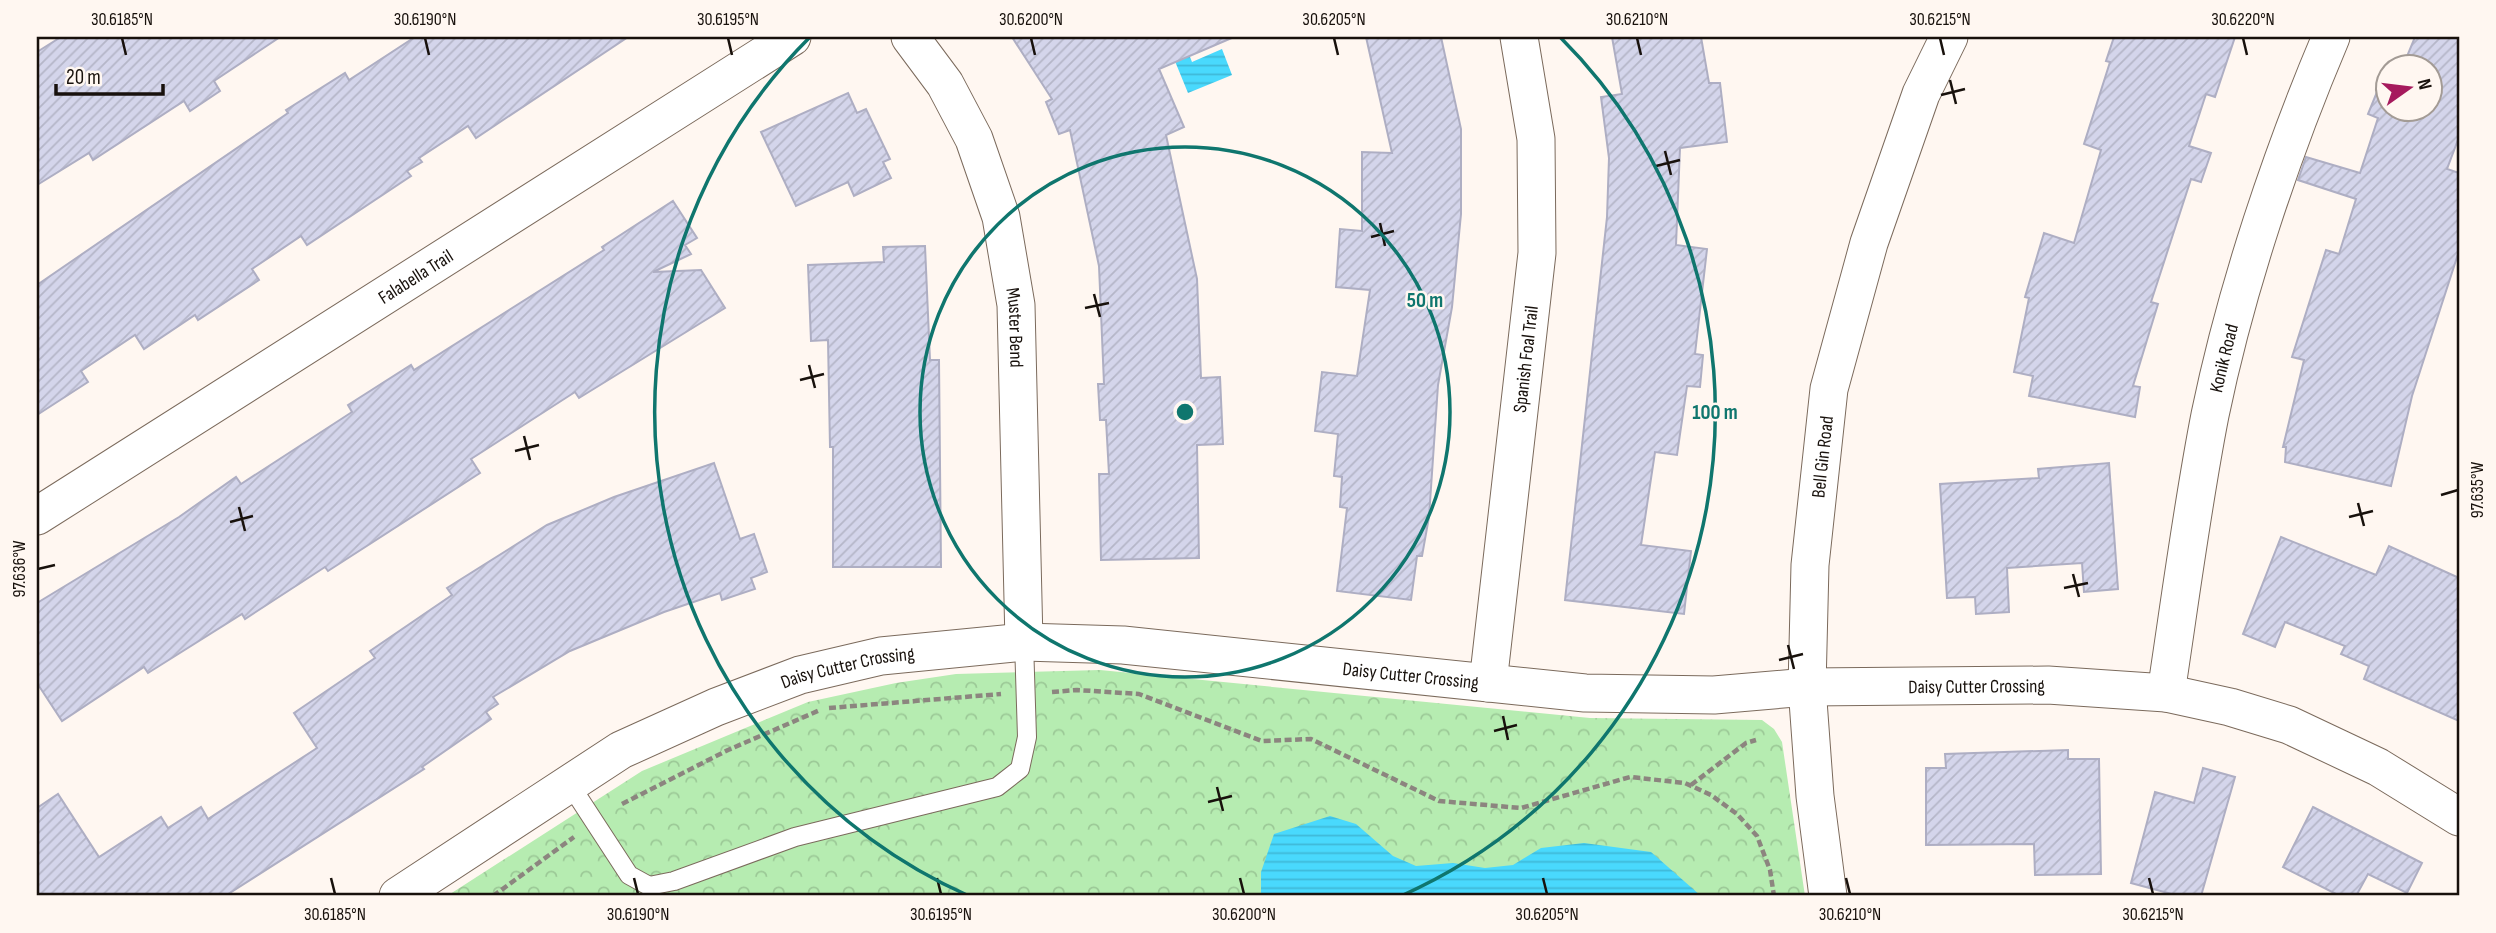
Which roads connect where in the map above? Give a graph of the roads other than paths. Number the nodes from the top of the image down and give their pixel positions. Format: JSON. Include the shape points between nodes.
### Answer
{"nodes":[{"id":1,"x":792,"y":37,"type":"edge"},
{"id":2,"x":909,"y":37,"type":"edge"},
{"id":3,"x":1519,"y":37,"type":"edge"},
{"id":4,"x":1949,"y":37,"type":"edge"},
{"id":5,"x":2331,"y":37,"type":"edge"},
{"id":6,"x":37,"y":516,"type":"edge"},
{"id":7,"x":1024,"y":642,"type":"junction"},
{"id":8,"x":1488,"y":683,"type":"junction"},
{"id":9,"x":1807,"y":687,"type":"junction"},
{"id":10,"x":2166,"y":693,"type":"junction"},
{"id":11,"x":569,"y":783,"type":"junction"},
{"id":12,"x":2459,"y":817,"type":"edge"},
{"id":13,"x":398,"y":896,"type":"edge"},
{"id":14,"x":1828,"y":896,"type":"edge"}],
"edges":[{"from":1,"to":6,"type":"street","name":"Falabella Trail"},
{"from":2,"to":7,"type":"street","name":"Muster Bend","via":[[945,84],[974,139],[1001,217],[1016,305]]},
{"from":3,"to":8,"type":"street","name":"Spanish Foal Trail","via":[[1536,139],[1537,253]]},
{"from":4,"to":9,"type":"street","name":"Bell Gin Road","via":[[1921,94],[1869,243],[1829,389],[1810,565]]},
{"from":5,"to":10,"type":"street","name":"Konik Road","via":[[2297,117],[2241,295],[2210,415]]},
{"from":7,"to":8,"type":"street","name":"Daisy Cutter Crossing","via":[[1123,645]]},
{"from":7,"to":11,"type":"street","name":"Daisy Cutter Crossing","via":[[881,656],[800,675],[716,706],[621,750]]},
{"from":7,"to":11,"type":"lane","via":[[1027,737],[1020,769],[997,788],[795,837],[649,886],[629,875]]},
{"from":8,"to":9,"type":"street","name":"Daisy Cutter Crossing","via":[[1598,694],[1714,695]]},
{"from":9,"to":10,"type":"street","name":"Daisy Cutter Crossing","via":[[2048,685]]},
{"from":9,"to":14,"type":"street","name":"Bell Gin Road"},
{"from":10,"to":12,"type":"street","name":"Daisy Cutter Crossing","via":[[2289,725],[2378,767]]},
{"from":11,"to":13,"type":"street","name":"Daisy Cutter Crossing"}]}
